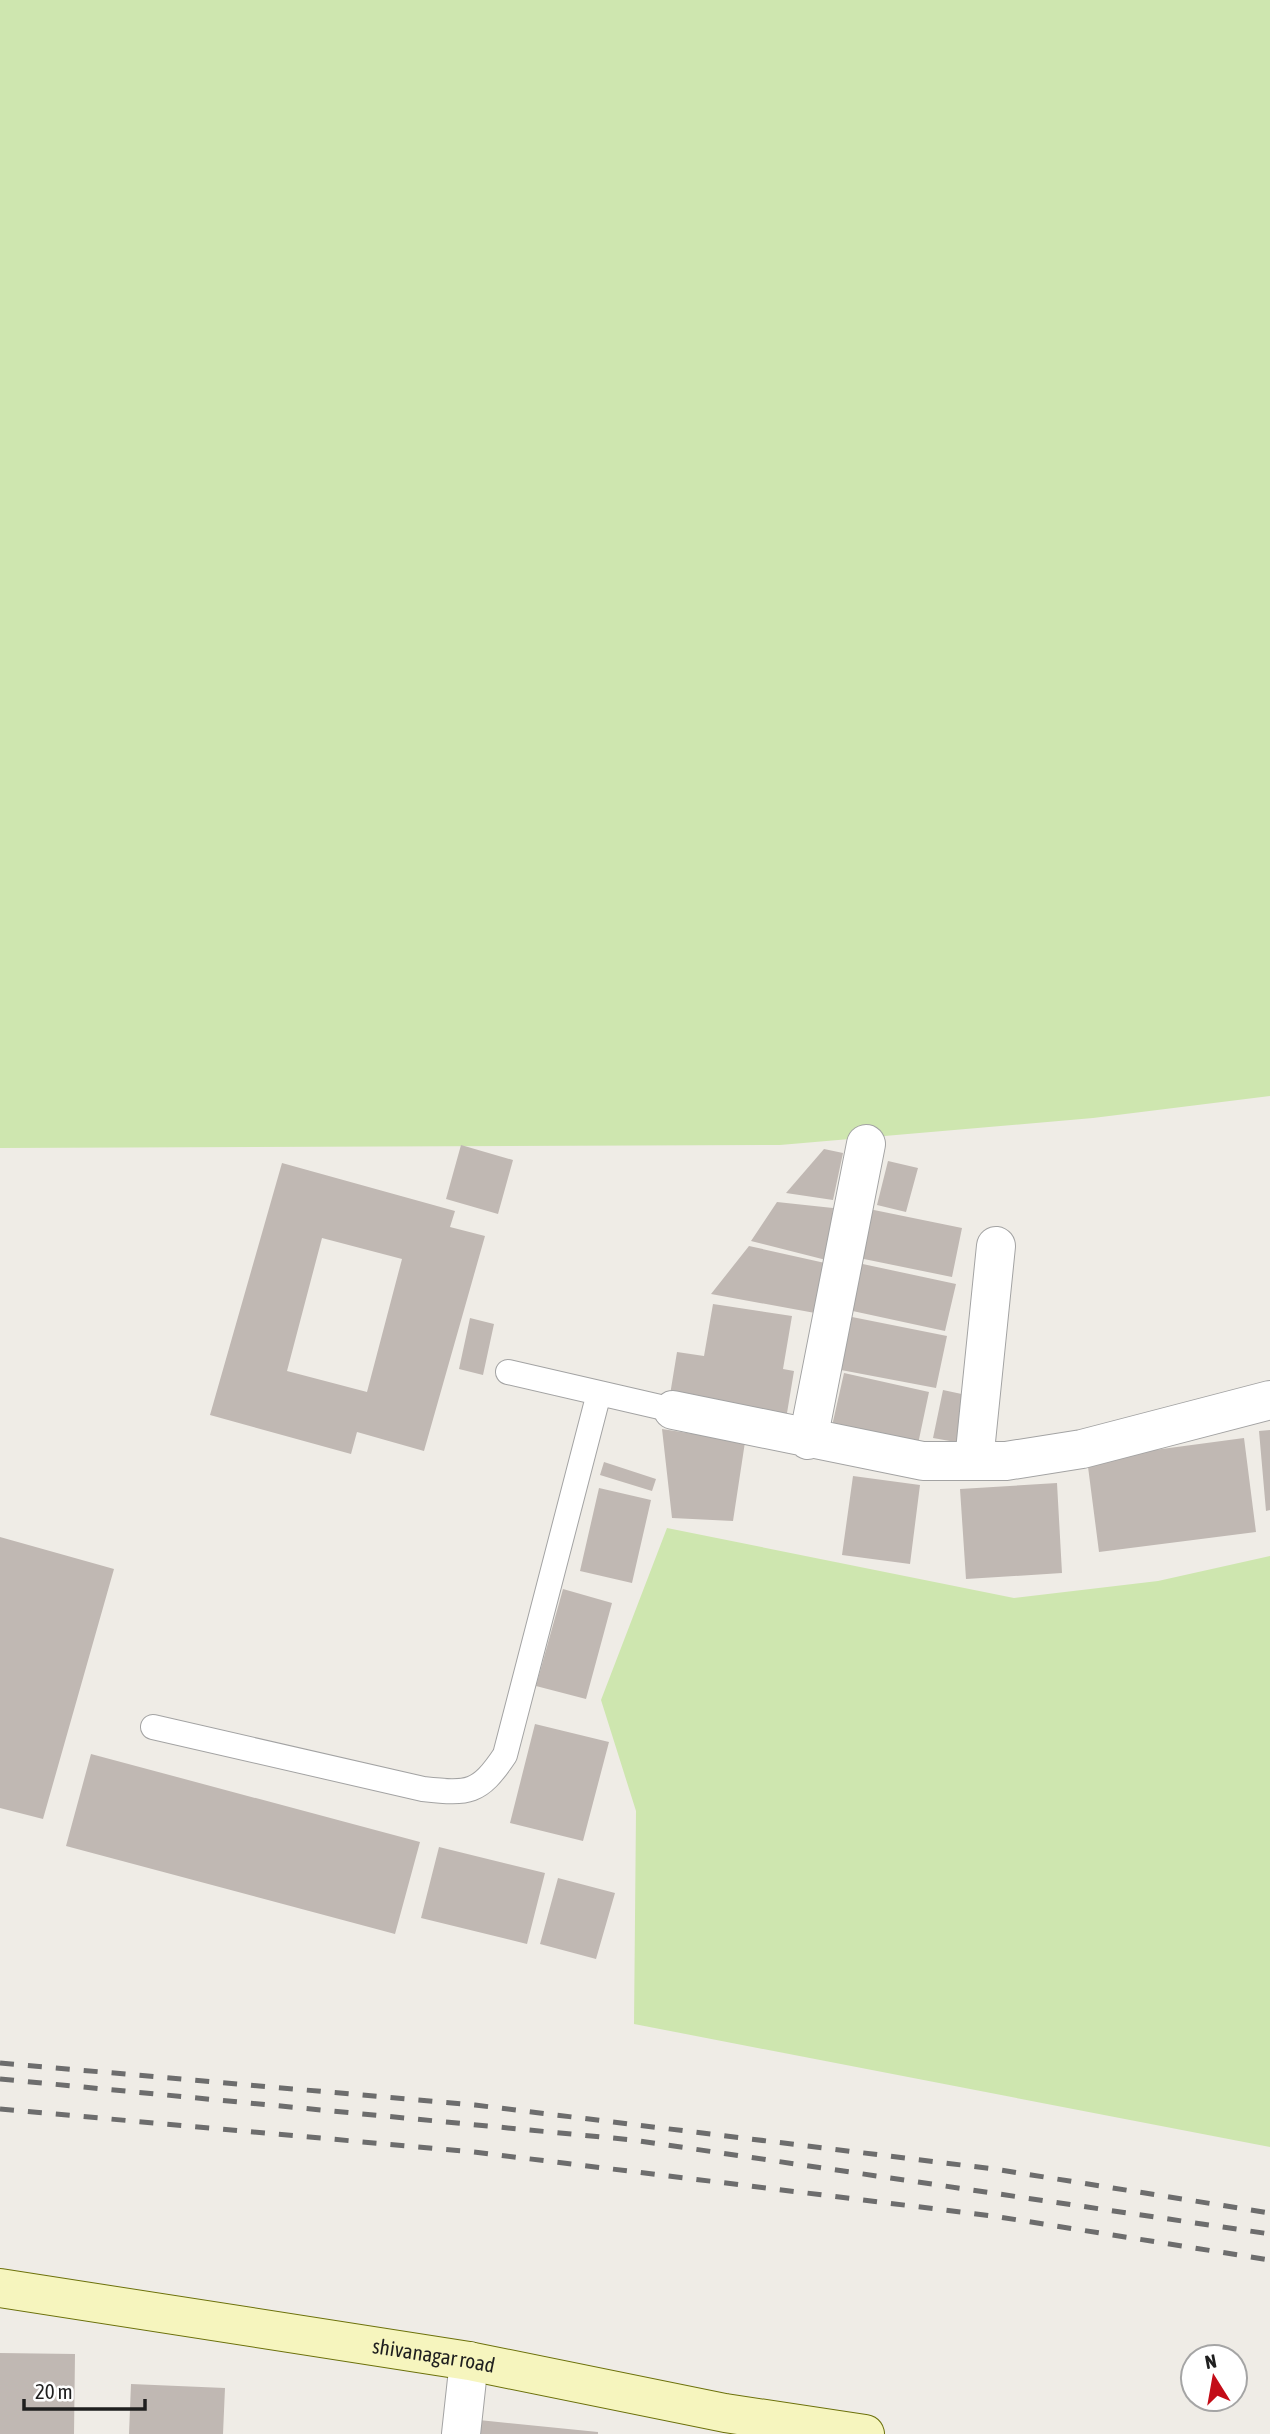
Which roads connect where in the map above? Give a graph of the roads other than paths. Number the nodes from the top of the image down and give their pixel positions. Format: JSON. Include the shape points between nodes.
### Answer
{"nodes":[{"id":1,"x":866,"y":1144,"type":"dead end"},
{"id":2,"x":996,"y":1246,"type":"dead end"},
{"id":3,"x":508,"y":1373,"type":"dead end"},
{"id":4,"x":598,"y":1393,"type":"junction"},
{"id":5,"x":1270,"y":1400,"type":"edge"},
{"id":6,"x":673,"y":1410,"type":"joint"},
{"id":7,"x":808,"y":1440,"type":"junction"},
{"id":8,"x":974,"y":1461,"type":"junction"},
{"id":9,"x":153,"y":1727,"type":"dead end"},
{"id":10,"x":0,"y":2288,"type":"edge"},
{"id":11,"x":469,"y":2361,"type":"junction"},
{"id":12,"x":724,"y":2423,"type":"edge"},
{"id":13,"x":461,"y":2434,"type":"edge"},
{"id":14,"x":865,"y":2434,"type":"edge"}],
"edges":[{"from":1,"to":7,"type":"street"},
{"from":2,"to":8,"type":"street"},
{"from":3,"to":4,"type":"lane"},
{"from":4,"to":6,"type":"lane"},
{"from":4,"to":9,"type":"lane","via":[[505,1755],[487,1782],[458,1793],[423,1789]]},
{"from":5,"to":8,"type":"street","via":[[1082,1449],[1006,1461]]},
{"from":6,"to":7,"type":"street"},
{"from":7,"to":8,"type":"street","via":[[923,1461]]},
{"from":10,"to":11,"type":"street","name":"shivanagar road"},
{"from":11,"to":12,"type":"street","name":"shivanagar road"},
{"from":11,"to":13,"type":"street"},
{"from":12,"to":14,"type":"street","name":"shivanagar road"}]}
